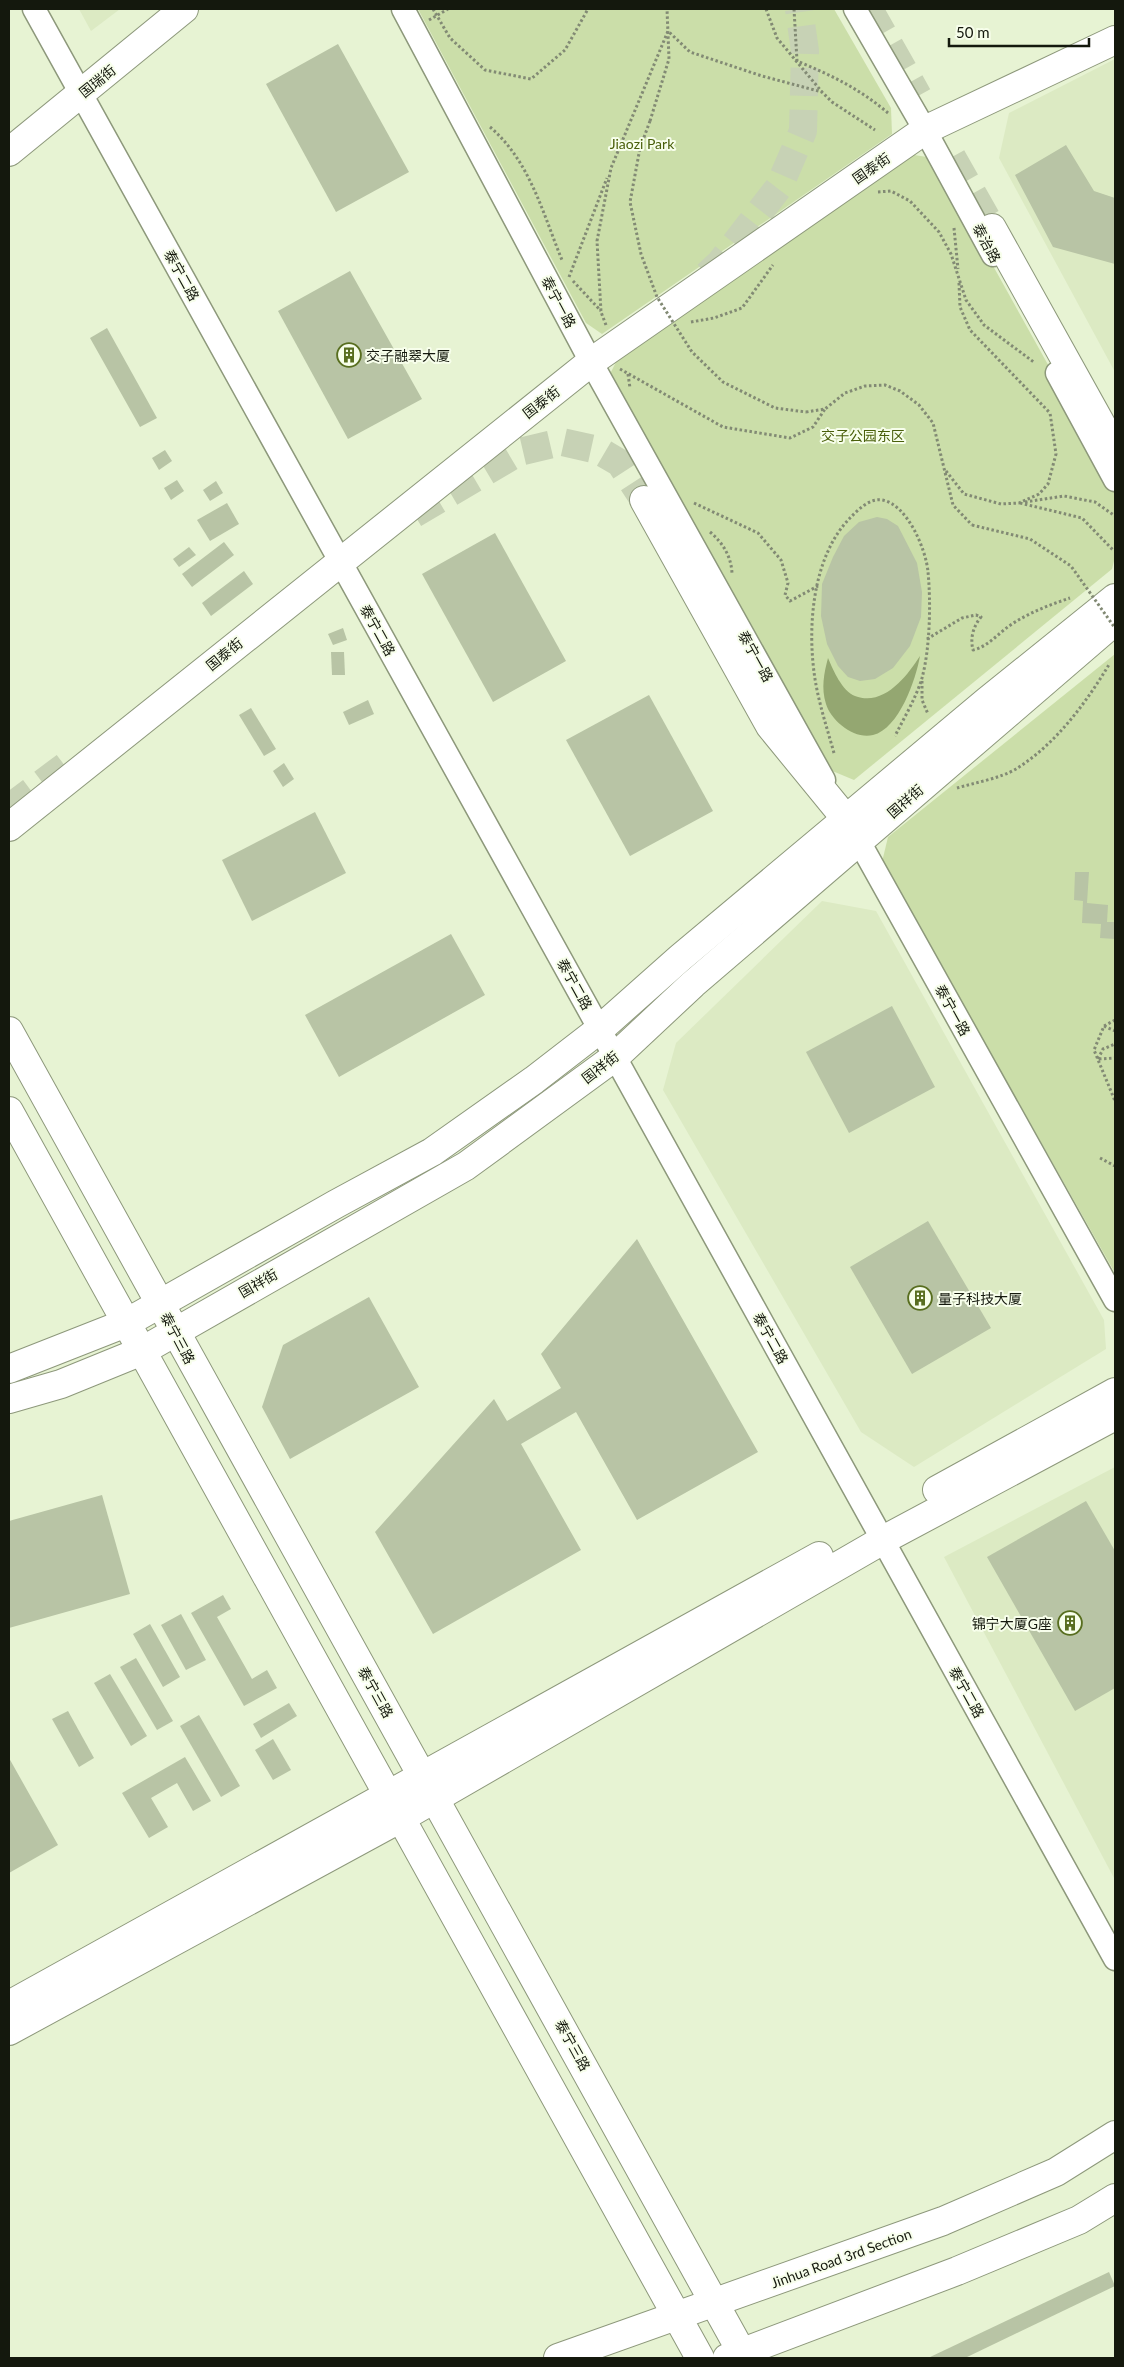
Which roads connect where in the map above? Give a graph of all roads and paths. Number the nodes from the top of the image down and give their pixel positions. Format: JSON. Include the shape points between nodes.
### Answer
{"nodes":[{"id":1,"x":34,"y":9,"type":"edge"},
{"id":2,"x":184,"y":9,"type":"edge"},
{"id":3,"x":403,"y":9,"type":"edge"},
{"id":4,"x":433,"y":9,"type":"edge"},
{"id":5,"x":448,"y":9,"type":"edge"},
{"id":6,"x":588,"y":9,"type":"edge"},
{"id":7,"x":666,"y":9,"type":"edge"},
{"id":8,"x":766,"y":9,"type":"edge"},
{"id":9,"x":794,"y":9,"type":"edge"},
{"id":10,"x":855,"y":9,"type":"edge"},
{"id":11,"x":436,"y":16,"type":"junction"},
{"id":12,"x":668,"y":31,"type":"junction"},
{"id":13,"x":1115,"y":40,"type":"edge"},
{"id":14,"x":798,"y":61,"type":"junction"},
{"id":15,"x":822,"y":92,"type":"junction"},
{"id":16,"x":81,"y":94,"type":"junction"},
{"id":17,"x":888,"y":112,"type":"dead end"},
{"id":18,"x":486,"y":123,"type":"dead end"},
{"id":19,"x":875,"y":130,"type":"dead end"},
{"id":20,"x":925,"y":130,"type":"junction"},
{"id":21,"x":9,"y":152,"type":"edge"},
{"id":22,"x":611,"y":168,"type":"junction"},
{"id":23,"x":874,"y":192,"type":"dead end"},
{"id":24,"x":952,"y":222,"type":"dead end"},
{"id":25,"x":992,"y":228,"type":"tunnel mouth"},
{"id":26,"x":776,"y":261,"type":"dead end"},
{"id":27,"x":569,"y":277,"type":"junction"},
{"id":28,"x":959,"y":277,"type":"junction"},
{"id":29,"x":566,"y":283,"type":"dead end"},
{"id":30,"x":602,"y":312,"type":"junction"},
{"id":31,"x":689,"y":322,"type":"dead end"},
{"id":32,"x":680,"y":323,"type":"dead end"},
{"id":33,"x":672,"y":325,"type":"dead end"},
{"id":34,"x":609,"y":332,"type":"dead end"},
{"id":35,"x":591,"y":362,"type":"junction"},
{"id":36,"x":1035,"y":363,"type":"dead end"},
{"id":37,"x":620,"y":369,"type":"dead end"},
{"id":38,"x":1050,"y":405,"type":"dead end"},
{"id":39,"x":825,"y":409,"type":"junction"},
{"id":40,"x":1050,"y":413,"type":"junction"},
{"id":41,"x":1115,"y":449,"type":"edge"},
{"id":42,"x":944,"y":469,"type":"junction"},
{"id":43,"x":1115,"y":480,"type":"edge"},
{"id":44,"x":644,"y":500,"type":"tunnel mouth"},
{"id":45,"x":689,"y":501,"type":"dead end"},
{"id":46,"x":1019,"y":503,"type":"junction"},
{"id":47,"x":1115,"y":516,"type":"edge"},
{"id":48,"x":1113,"y":550,"type":"dead end"},
{"id":49,"x":340,"y":561,"type":"junction"},
{"id":50,"x":818,"y":586,"type":"junction"},
{"id":51,"x":1070,"y":598,"type":"dead end"},
{"id":52,"x":1115,"y":598,"type":"edge"},
{"id":53,"x":1115,"y":621,"type":"edge"},
{"id":54,"x":1115,"y":628,"type":"edge"},
{"id":55,"x":927,"y":639,"type":"junction"},
{"id":56,"x":1110,"y":663,"type":"dead end"},
{"id":57,"x":922,"y":678,"type":"junction"},
{"id":58,"x":928,"y":714,"type":"dead end"},
{"id":59,"x":895,"y":736,"type":"dead end"},
{"id":60,"x":834,"y":755,"type":"dead end"},
{"id":61,"x":956,"y":788,"type":"dead end"},
{"id":62,"x":9,"y":827,"type":"edge"},
{"id":63,"x":852,"y":830,"type":"junction"},
{"id":64,"x":1115,"y":1020,"type":"edge"},
{"id":65,"x":1104,"y":1026,"type":"junction"},
{"id":66,"x":600,"y":1029,"type":"junction"},
{"id":67,"x":9,"y":1031,"type":"edge"},
{"id":68,"x":1115,"y":1031,"type":"edge"},
{"id":69,"x":1115,"y":1044,"type":"edge"},
{"id":70,"x":615,"y":1057,"type":"junction"},
{"id":71,"x":1115,"y":1058,"type":"edge"},
{"id":72,"x":1098,"y":1060,"type":"junction"},
{"id":73,"x":1114,"y":1095,"type":"edge"},
{"id":74,"x":1115,"y":1101,"type":"edge"},
{"id":75,"x":9,"y":1111,"type":"edge"},
{"id":76,"x":1100,"y":1158,"type":"dead end"},
{"id":77,"x":1115,"y":1166,"type":"edge"},
{"id":78,"x":1115,"y":1300,"type":"edge"},
{"id":79,"x":160,"y":1304,"type":"junction"},
{"id":80,"x":126,"y":1323,"type":"junction"},
{"id":81,"x":174,"y":1332,"type":"junction"},
{"id":82,"x":142,"y":1351,"type":"junction"},
{"id":83,"x":9,"y":1369,"type":"edge"},
{"id":84,"x":1115,"y":1392,"type":"edge"},
{"id":85,"x":9,"y":1399,"type":"edge"},
{"id":86,"x":1115,"y":1416,"type":"edge"},
{"id":87,"x":879,"y":1533,"type":"junction"},
{"id":88,"x":429,"y":1787,"type":"junction"},
{"id":89,"x":394,"y":1806,"type":"junction"},
{"id":90,"x":1115,"y":1959,"type":"edge"},
{"id":91,"x":9,"y":2005,"type":"edge"},
{"id":92,"x":9,"y":2031,"type":"edge"},
{"id":93,"x":1115,"y":2136,"type":"edge"},
{"id":94,"x":1115,"y":2198,"type":"edge"},
{"id":95,"x":716,"y":2303,"type":"junction"},
{"id":96,"x":677,"y":2317,"type":"junction"},
{"id":97,"x":734,"y":2355,"type":"edge"},
{"id":98,"x":558,"y":2358,"type":"edge"},
{"id":99,"x":700,"y":2358,"type":"edge"}],
"edges":[{"from":1,"to":16,"type":"street","name":"泰宁二路"},
{"from":2,"to":16,"type":"street","name":"国瑞街"},
{"from":3,"to":35,"type":"street","name":"泰宁一路"},
{"from":4,"to":11,"type":"path"},
{"from":5,"to":11,"type":"path"},
{"from":6,"to":11,"type":"path","via":[[565,50],[531,79],[484,70],[450,38]]},
{"from":7,"to":12,"type":"path"},
{"from":8,"to":14,"type":"path","via":[[777,38]]},
{"from":9,"to":14,"type":"path"},
{"from":10,"to":20,"type":"street","name":"泰治路"},
{"from":12,"to":15,"type":"path","via":[[690,52]]},
{"from":12,"to":22,"type":"path"},
{"from":12,"to":39,"type":"path","bridge":true,"via":[[669,59],[640,148],[630,202],[641,254],[657,297],[692,352],[724,382],[776,408],[806,412]]},
{"from":13,"to":20,"type":"street","name":"国泰街"},
{"from":14,"to":15,"type":"path"},
{"from":14,"to":17,"type":"path","via":[[868,95]]},
{"from":15,"to":19,"type":"path"},
{"from":16,"to":21,"type":"street","name":"国瑞街"},
{"from":16,"to":49,"type":"street","name":"泰宁二路"},
{"from":18,"to":27,"type":"path","via":[[500,135],[529,175]]},
{"from":20,"to":35,"type":"street","name":"国泰街"},
{"from":20,"to":43,"type":"street","name":"泰治路"},
{"from":22,"to":27,"type":"path"},
{"from":22,"to":30,"type":"path","via":[[597,241]]},
{"from":23,"to":28,"type":"path","via":[[891,190],[916,207],[939,232]]},
{"from":24,"to":28,"type":"path"},
{"from":25,"to":41,"type":"street"},
{"from":26,"to":31,"type":"path","via":[[742,308],[714,318]]},
{"from":27,"to":29,"type":"path"},
{"from":27,"to":30,"type":"path"},
{"from":28,"to":36,"type":"path","via":[[966,300],[984,325]]},
{"from":28,"to":40,"type":"path","via":[[960,307],[970,330]]},
{"from":30,"to":34,"type":"path"},
{"from":32,"to":33,"type":"path"},
{"from":35,"to":49,"type":"street","name":"国泰街"},
{"from":35,"to":63,"type":"street","name":"泰宁一路"},
{"from":37,"to":39,"type":"path","via":[[722,427],[790,438],[814,427]]},
{"from":38,"to":40,"type":"path"},
{"from":39,"to":42,"type":"path","via":[[845,393],[864,386],[884,385],[900,391],[919,406],[932,423]]},
{"from":40,"to":46,"type":"path","via":[[1056,454],[1048,484],[1039,494]]},
{"from":42,"to":46,"type":"path","via":[[964,494],[1001,504]]},
{"from":42,"to":54,"type":"path","bridge":true,"via":[[953,505],[972,525],[1030,539],[1071,566]]},
{"from":44,"to":63,"type":"street","via":[[770,726]]},
{"from":45,"to":50,"type":"path","via":[[758,532],[782,560],[788,583],[785,595],[790,600]]},
{"from":46,"to":47,"type":"path","via":[[1064,496],[1094,502]]},
{"from":46,"to":48,"type":"path","via":[[1082,518]]},
{"from":49,"to":62,"type":"street","name":"国泰街"},
{"from":49,"to":66,"type":"street","name":"泰宁二路"},
{"from":50,"to":55,"type":"path","via":[[836,535],[849,519],[864,504],[880,500],[895,504],[918,539],[928,570]]},
{"from":50,"to":60,"type":"path","via":[[811,634],[815,679]]},
{"from":51,"to":55,"type":"path","via":[[1045,606],[973,650],[974,626],[981,617],[976,615],[962,618]]},
{"from":52,"to":63,"type":"street","name":"国祥街","via":[[1008,683]]},
{"from":53,"to":63,"type":"street","name":"国祥街"},
{"from":55,"to":57,"type":"path"},
{"from":56,"to":61,"type":"path","via":[[1088,700],[1053,739],[1015,770]]},
{"from":57,"to":58,"type":"path","via":[[922,700]]},
{"from":57,"to":59,"type":"path"},
{"from":63,"to":66,"type":"street","name":"国祥街","via":[[680,958]]},
{"from":63,"to":70,"type":"street","name":"国祥街"},
{"from":63,"to":78,"type":"street","name":"泰宁一路"},
{"from":64,"to":65,"type":"path"},
{"from":65,"to":68,"type":"path"},
{"from":65,"to":72,"type":"path","via":[[1094,1050]]},
{"from":66,"to":70,"type":"street","name":"泰宁二路"},
{"from":66,"to":79,"type":"street","name":"国祥街","via":[[432,1152]]},
{"from":67,"to":79,"type":"street","name":"泰宁三路"},
{"from":69,"to":72,"type":"path","via":[[1103,1049]]},
{"from":70,"to":81,"type":"street","name":"国祥街","via":[[466,1166]]},
{"from":70,"to":87,"type":"street","name":"泰宁二路"},
{"from":71,"to":72,"type":"path"},
{"from":72,"to":73,"type":"path"},
{"from":73,"to":74,"type":"path"},
{"from":75,"to":80,"type":"street"},
{"from":76,"to":77,"type":"path"},
{"from":79,"to":80,"type":"street","name":"国祥街"},
{"from":79,"to":81,"type":"street","name":"泰宁三路"},
{"from":80,"to":82,"type":"street"},
{"from":80,"to":83,"type":"street","name":"国祥街"},
{"from":81,"to":82,"type":"street","name":"国祥街"},
{"from":81,"to":88,"type":"street","name":"泰宁三路"},
{"from":82,"to":85,"type":"street","name":"国祥街","via":[[61,1384]]},
{"from":82,"to":89,"type":"street"},
{"from":84,"to":87,"type":"street"},
{"from":86,"to":87,"type":"street"},
{"from":87,"to":88,"type":"street"},
{"from":87,"to":90,"type":"street","name":"泰宁二路"},
{"from":88,"to":89,"type":"street"},
{"from":88,"to":95,"type":"street","name":"泰宁三路"},
{"from":89,"to":91,"type":"street"},
{"from":89,"to":92,"type":"street"},
{"from":89,"to":96,"type":"street"},
{"from":93,"to":95,"type":"street","name":"Jinhua Road 3rd Section","via":[[1056,2172],[944,2221]]},
{"from":94,"to":97,"type":"street","via":[[1079,2220],[965,2268]]},
{"from":95,"to":96,"type":"street","name":"Jinhua Road 3rd Section"},
{"from":95,"to":97,"type":"street","name":"泰宁三路"},
{"from":96,"to":98,"type":"street","name":"Jinhua Road 3rd Section"},
{"from":96,"to":99,"type":"street"}]}
